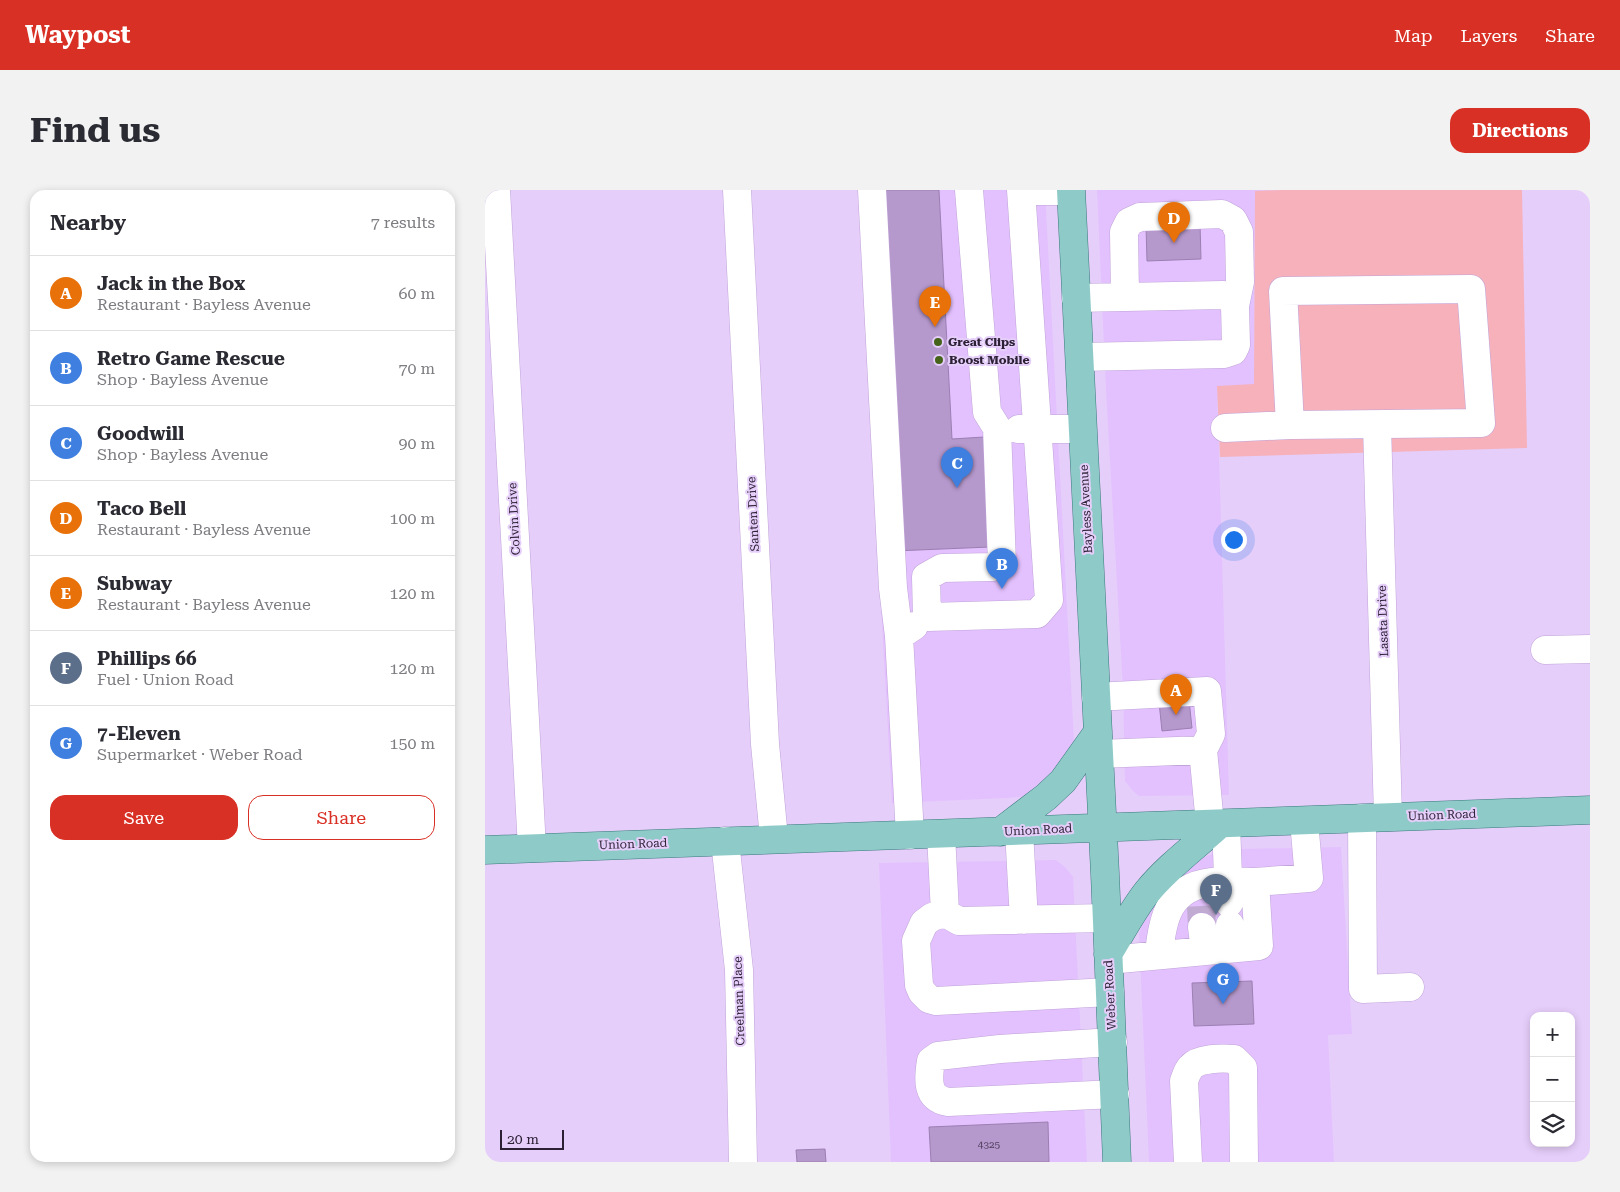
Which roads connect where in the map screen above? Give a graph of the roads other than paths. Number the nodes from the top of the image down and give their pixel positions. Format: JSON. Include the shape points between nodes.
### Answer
{"nodes":[{"id":1,"x":496,"y":190,"type":"edge"},
{"id":2,"x":737,"y":190,"type":"edge"},
{"id":3,"x":872,"y":190,"type":"edge"},
{"id":4,"x":969,"y":190,"type":"edge"},
{"id":5,"x":1021,"y":190,"type":"edge"},
{"id":6,"x":1071,"y":190,"type":"edge"},
{"id":7,"x":1125,"y":297,"type":"junction"},
{"id":8,"x":1076,"y":298,"type":"junction"},
{"id":9,"x":1235,"y":306,"type":"junction"},
{"id":10,"x":1080,"y":358,"type":"junction"},
{"id":11,"x":1289,"y":425,"type":"junction"},
{"id":12,"x":1377,"y":425,"type":"junction"},
{"id":13,"x":997,"y":428,"type":"junction"},
{"id":14,"x":1225,"y":428,"type":"dead end"},
{"id":15,"x":1036,"y":429,"type":"junction"},
{"id":16,"x":1082,"y":429,"type":"junction"},
{"id":17,"x":927,"y":617,"type":"junction"},
{"id":18,"x":899,"y":636,"type":"junction"},
{"id":19,"x":1590,"y":649,"type":"edge"},
{"id":20,"x":1545,"y":650,"type":"dead end"},
{"id":21,"x":1096,"y":697,"type":"junction"},
{"id":22,"x":1098,"y":743,"type":"junction"},
{"id":23,"x":1203,"y":750,"type":"junction"},
{"id":24,"x":1590,"y":810,"type":"edge"},
{"id":25,"x":1388,"y":817,"type":"junction"},
{"id":26,"x":1362,"y":818,"type":"junction"},
{"id":27,"x":1304,"y":821,"type":"junction"},
{"id":28,"x":1219,"y":824,"type":"junction"},
{"id":29,"x":1103,"y":827,"type":"junction"},
{"id":30,"x":1010,"y":832,"type":"junction"},
{"id":31,"x":910,"y":834,"type":"junction"},
{"id":32,"x":941,"y":834,"type":"junction"},
{"id":33,"x":774,"y":838,"type":"junction"},
{"id":34,"x":725,"y":840,"type":"junction"},
{"id":35,"x":533,"y":848,"type":"junction"},
{"id":36,"x":485,"y":850,"type":"edge"},
{"id":37,"x":1255,"y":882,"type":"junction"},
{"id":38,"x":945,"y":913,"type":"junction"},
{"id":39,"x":1230,"y":915,"type":"junction"},
{"id":40,"x":1202,"y":917,"type":"junction"},
{"id":41,"x":1107,"y":918,"type":"junction"},
{"id":42,"x":1024,"y":920,"type":"junction"},
{"id":43,"x":1159,"y":955,"type":"junction"},
{"id":44,"x":1109,"y":957,"type":"junction"},
{"id":45,"x":1410,"y":986,"type":"dead end"},
{"id":46,"x":1110,"y":992,"type":"junction"},
{"id":47,"x":1113,"y":1042,"type":"junction"},
{"id":48,"x":1115,"y":1094,"type":"junction"},
{"id":49,"x":743,"y":1162,"type":"edge"},
{"id":50,"x":1117,"y":1162,"type":"edge"},
{"id":51,"x":1188,"y":1162,"type":"edge"},
{"id":52,"x":1244,"y":1162,"type":"edge"}],
"edges":[{"from":1,"to":35,"type":"street","name":"Colvin Drive"},
{"from":2,"to":33,"type":"street","name":"Santen Drive","via":[[765,744]]},
{"from":3,"to":18,"type":"street","via":[[893,588]]},
{"from":4,"to":13,"type":"street","via":[[987,412]]},
{"from":5,"to":6,"type":"street"},
{"from":5,"to":15,"type":"street"},
{"from":6,"to":8,"type":"main road","name":"Bayless Avenue"},
{"from":7,"to":8,"type":"street"},
{"from":7,"to":9,"type":"street","via":[[1223,295]]},
{"from":7,"to":9,"type":"street","via":[[1124,232],[1129,222],[1140,217],[1222,214],[1233,220],[1239,232],[1240,282]]},
{"from":8,"to":10,"type":"main road","name":"Bayless Avenue"},
{"from":9,"to":10,"type":"street","via":[[1236,344],[1233,351],[1225,354]]},
{"from":10,"to":16,"type":"main road","name":"Bayless Avenue"},
{"from":11,"to":12,"type":"street"},
{"from":11,"to":12,"type":"street","via":[[1283,291],[1471,289],[1481,423]]},
{"from":11,"to":14,"type":"street"},
{"from":12,"to":25,"type":"street","name":"Lasata Drive"},
{"from":13,"to":15,"type":"street"},
{"from":13,"to":17,"type":"street","via":[[1002,564],[942,568],[926,577]]},
{"from":15,"to":16,"type":"street"},
{"from":15,"to":17,"type":"street","via":[[1049,600],[1037,614]]},
{"from":16,"to":21,"type":"main road","name":"Bayless Avenue"},
{"from":17,"to":18,"type":"street"},
{"from":18,"to":31,"type":"street"},
{"from":19,"to":20,"type":"street"},
{"from":21,"to":22,"type":"main road","name":"Bayless Avenue"},
{"from":21,"to":23,"type":"street","via":[[1207,691],[1211,734]]},
{"from":22,"to":23,"type":"street"},
{"from":22,"to":29,"type":"main road","name":"Bayless Avenue"},
{"from":22,"to":30,"type":"main road"},
{"from":23,"to":28,"type":"street"},
{"from":24,"to":25,"type":"main road","name":"Union Road"},
{"from":25,"to":26,"type":"main road","name":"Union Road"},
{"from":26,"to":27,"type":"main road","name":"Union Road"},
{"from":26,"to":45,"type":"street","via":[[1363,989]]},
{"from":27,"to":28,"type":"main road","name":"Union Road"},
{"from":27,"to":37,"type":"street","via":[[1309,878]]},
{"from":28,"to":29,"type":"main road","name":"Union Road"},
{"from":28,"to":39,"type":"street"},
{"from":28,"to":44,"type":"main road","via":[[1147,892]]},
{"from":29,"to":30,"type":"main road","name":"Union Road"},
{"from":29,"to":41,"type":"main road","name":"Weber Road"},
{"from":30,"to":32,"type":"main road","name":"Union Road"},
{"from":30,"to":42,"type":"street"},
{"from":31,"to":32,"type":"main road","name":"Union Road"},
{"from":31,"to":33,"type":"main road","name":"Union Road"},
{"from":32,"to":38,"type":"street"},
{"from":33,"to":34,"type":"main road","name":"Union Road"},
{"from":34,"to":35,"type":"main road","name":"Union Road"},
{"from":34,"to":49,"type":"street","name":"Creelman Place","via":[[739,970]]},
{"from":35,"to":36,"type":"main road","name":"Union Road"},
{"from":37,"to":39,"type":"street"},
{"from":37,"to":39,"type":"street","via":[[1259,946]]},
{"from":38,"to":42,"type":"street","via":[[959,921]]},
{"from":38,"to":46,"type":"street","via":[[925,923],[916,941],[919,984],[929,999]]},
{"from":39,"to":40,"type":"street"},
{"from":39,"to":40,"type":"street","via":[[1213,882]]},
{"from":40,"to":43,"type":"street"},
{"from":40,"to":43,"type":"street","via":[[1191,887],[1177,897],[1167,912],[1161,929]]},
{"from":41,"to":42,"type":"street"},
{"from":41,"to":44,"type":"main road","name":"Weber Road"},
{"from":43,"to":44,"type":"street"},
{"from":44,"to":46,"type":"main road","name":"Weber Road"},
{"from":46,"to":47,"type":"main road","name":"Weber Road"},
{"from":47,"to":48,"type":"main road","name":"Weber Road"},
{"from":47,"to":48,"type":"street","via":[[951,1053],[931,1061],[929,1077],[933,1096],[948,1102]]},
{"from":48,"to":50,"type":"main road","name":"Weber Road"},
{"from":51,"to":52,"type":"street","via":[[1184,1081],[1187,1071],[1192,1064],[1201,1061],[1233,1059],[1243,1068]]}]}
